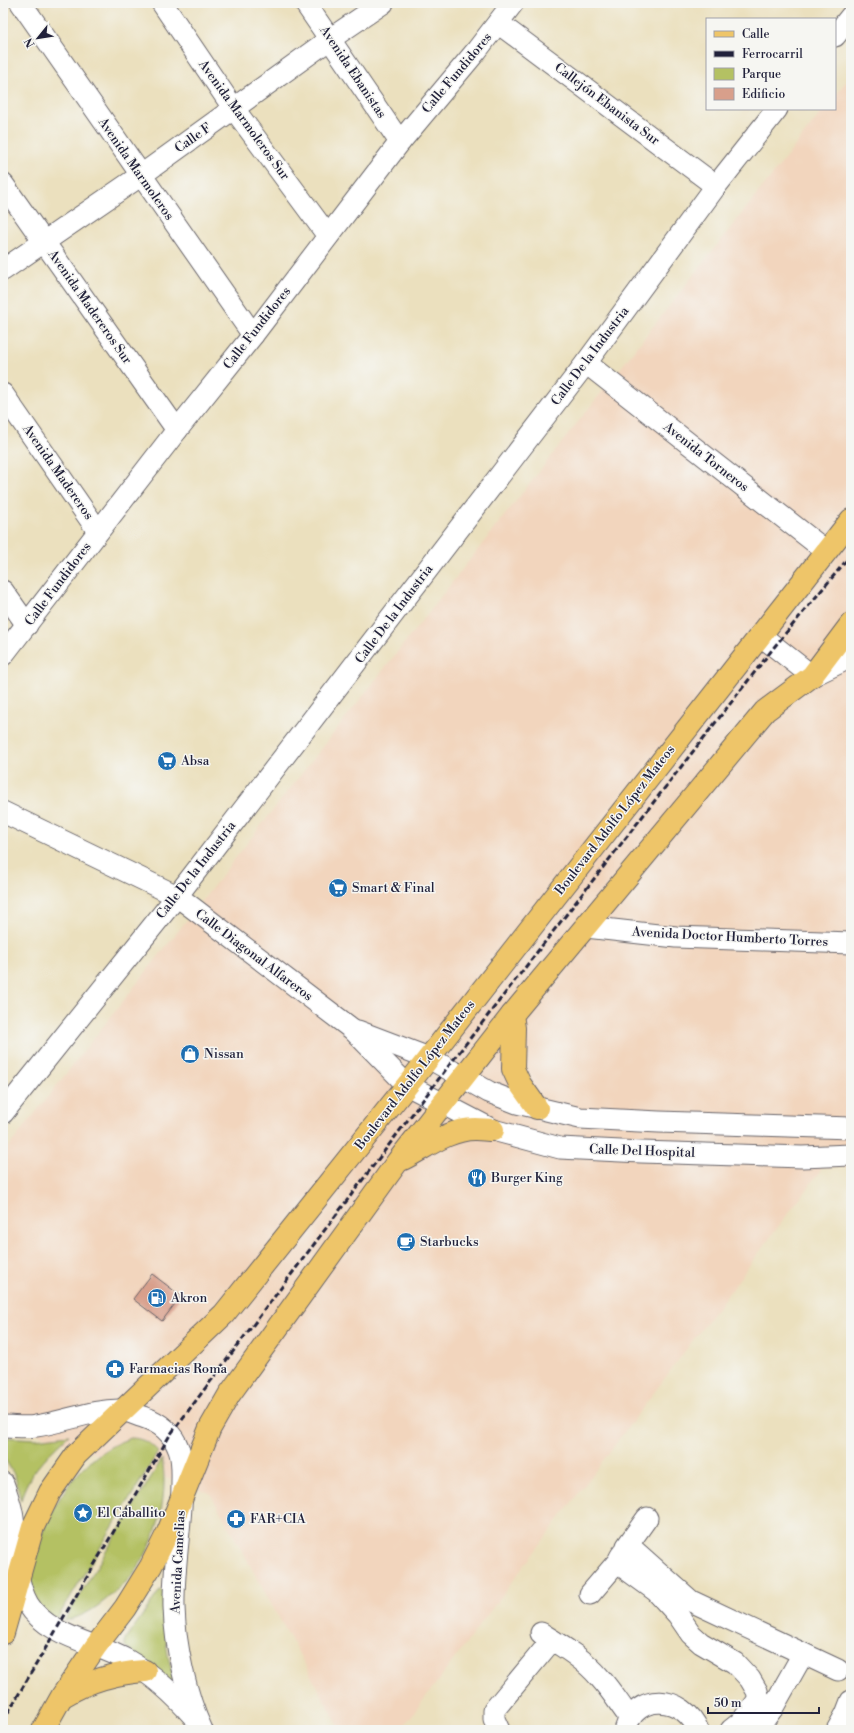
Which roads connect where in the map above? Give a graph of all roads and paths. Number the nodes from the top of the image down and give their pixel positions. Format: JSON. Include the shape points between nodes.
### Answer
{"nodes":[{"id":1,"x":21,"y":3,"type":"edge"},
{"id":2,"x":162,"y":3,"type":"edge"},
{"id":3,"x":305,"y":3,"type":"edge"},
{"id":4,"x":382,"y":3,"type":"edge"},
{"id":5,"x":513,"y":3,"type":"edge"},
{"id":6,"x":851,"y":16,"type":"edge"},
{"id":7,"x":498,"y":23,"type":"junction"},
{"id":8,"x":836,"y":35,"type":"edge"},
{"id":9,"x":330,"y":39,"type":"junction"},
{"id":10,"x":234,"y":109,"type":"junction"},
{"id":11,"x":776,"y":110,"type":"edge"},
{"id":12,"x":400,"y":142,"type":"junction"},
{"id":13,"x":140,"y":176,"type":"junction"},
{"id":14,"x":3,"y":184,"type":"edge"},
{"id":15,"x":716,"y":186,"type":"junction"},
{"id":16,"x":328,"y":236,"type":"junction"},
{"id":17,"x":43,"y":242,"type":"junction"},
{"id":18,"x":3,"y":270,"type":"edge"},
{"id":19,"x":253,"y":335,"type":"junction"},
{"id":20,"x":586,"y":363,"type":"junction"},
{"id":21,"x":3,"y":394,"type":"edge"},
{"id":22,"x":177,"y":430,"type":"junction"},
{"id":23,"x":851,"y":520,"type":"edge"},
{"id":24,"x":98,"y":531,"type":"junction"},
{"id":25,"x":826,"y":551,"type":"junction"},
{"id":26,"x":3,"y":592,"type":"edge"},
{"id":27,"x":851,"y":624,"type":"edge"},
{"id":28,"x":27,"y":625,"type":"junction"},
{"id":29,"x":760,"y":635,"type":"junction"},
{"id":30,"x":3,"y":655,"type":"edge"},
{"id":31,"x":851,"y":657,"type":"edge"},
{"id":32,"x":812,"y":676,"type":"junction"},
{"id":33,"x":3,"y":812,"type":"edge"},
{"id":34,"x":177,"y":896,"type":"junction"},
{"id":35,"x":586,"y":927,"type":"junction"},
{"id":36,"x":851,"y":943,"type":"edge"},
{"id":37,"x":512,"y":1015,"type":"junction"},
{"id":38,"x":352,"y":1029,"type":"junction"},
{"id":39,"x":429,"y":1058,"type":"junction"},
{"id":40,"x":465,"y":1077,"type":"junction"},
{"id":41,"x":407,"y":1085,"type":"junction"},
{"id":42,"x":441,"y":1104,"type":"junction"},
{"id":43,"x":538,"y":1108,"type":"junction"},
{"id":44,"x":3,"y":1113,"type":"edge"},
{"id":45,"x":851,"y":1128,"type":"edge"},
{"id":46,"x":493,"y":1130,"type":"junction"},
{"id":47,"x":851,"y":1155,"type":"edge"},
{"id":48,"x":398,"y":1161,"type":"junction"},
{"id":49,"x":124,"y":1410,"type":"junction"},
{"id":50,"x":3,"y":1426,"type":"edge"},
{"id":51,"x":3,"y":1483,"type":"edge"},
{"id":52,"x":182,"y":1498,"type":"junction"},
{"id":53,"x":647,"y":1518,"type":"dead end"},
{"id":54,"x":623,"y":1555,"type":"junction"},
{"id":55,"x":18,"y":1577,"type":"junction"},
{"id":56,"x":590,"y":1594,"type":"dead end"},
{"id":57,"x":685,"y":1608,"type":"junction"},
{"id":58,"x":3,"y":1633,"type":"edge"},
{"id":59,"x":96,"y":1646,"type":"junction"},
{"id":60,"x":803,"y":1654,"type":"junction"},
{"id":61,"x":838,"y":1670,"type":"dead end"},
{"id":62,"x":144,"y":1671,"type":"junction"},
{"id":63,"x":62,"y":1696,"type":"junction"},
{"id":64,"x":851,"y":1701,"type":"edge"},
{"id":65,"x":766,"y":1704,"type":"junction"},
{"id":66,"x":627,"y":1724,"type":"edge"},
{"id":67,"x":200,"y":1725,"type":"edge"},
{"id":68,"x":43,"y":1730,"type":"edge"},
{"id":69,"x":499,"y":1730,"type":"edge"},
{"id":70,"x":698,"y":1730,"type":"edge"},
{"id":71,"x":731,"y":1730,"type":"edge"},
{"id":72,"x":757,"y":1730,"type":"edge"},
{"id":73,"x":837,"y":1730,"type":"edge"}],
"edges":[{"from":1,"to":13,"type":"street","name":"Avenida Marmoleros"},
{"from":2,"to":10,"type":"street","name":"Avenida Marmoleros Sur"},
{"from":3,"to":9,"type":"street","name":"Avenida Ebanistas"},
{"from":4,"to":9,"type":"street","name":"Calle F"},
{"from":5,"to":7,"type":"street","name":"Calle Fundidores"},
{"from":6,"to":8,"type":"street"},
{"from":7,"to":12,"type":"street","name":"Calle Fundidores"},
{"from":7,"to":15,"type":"street","name":"Callejón Ebanista Sur"},
{"from":9,"to":10,"type":"street","name":"Calle F"},
{"from":9,"to":12,"type":"street","name":"Avenida Ebanistas"},
{"from":10,"to":13,"type":"street","name":"Calle F"},
{"from":10,"to":16,"type":"street","name":"Avenida Marmoleros Sur"},
{"from":11,"to":15,"type":"street","name":"Calle De la Industria"},
{"from":12,"to":16,"type":"street","name":"Calle Fundidores"},
{"from":13,"to":17,"type":"street","name":"Calle F"},
{"from":13,"to":19,"type":"street","name":"Avenida Marmoleros"},
{"from":14,"to":17,"type":"street","name":"Avenida Madereros Sur"},
{"from":15,"to":20,"type":"street","name":"Calle De la Industria"},
{"from":16,"to":19,"type":"street","name":"Calle Fundidores"},
{"from":17,"to":18,"type":"street","name":"Calle F"},
{"from":17,"to":22,"type":"street","name":"Avenida Madereros Sur"},
{"from":19,"to":22,"type":"street","name":"Calle Fundidores"},
{"from":20,"to":25,"type":"street","name":"Avenida Torneros"},
{"from":20,"to":34,"type":"street","name":"Calle De la Industria"},
{"from":21,"to":24,"type":"street","name":"Avenida Madereros"},
{"from":22,"to":24,"type":"street","name":"Calle Fundidores"},
{"from":23,"to":25,"type":"main road","name":"Boulevard Adolfo López Mateos"},
{"from":24,"to":28,"type":"street","name":"Calle Fundidores"},
{"from":25,"to":29,"type":"main road","name":"Boulevard Adolfo López Mateos"},
{"from":26,"to":28,"type":"street"},
{"from":27,"to":32,"type":"main road"},
{"from":28,"to":30,"type":"street","name":"Calle Fundidores"},
{"from":29,"to":32,"type":"street"},
{"from":29,"to":39,"type":"main road","name":"Boulevard Adolfo López Mateos"},
{"from":31,"to":32,"type":"street"},
{"from":32,"to":35,"type":"main road","via":[[765,711]]},
{"from":33,"to":34,"type":"street","name":"Calle Diagonal Alfareros"},
{"from":34,"to":38,"type":"street","name":"Calle Diagonal Alfareros"},
{"from":34,"to":44,"type":"street","name":"Calle De la Industria"},
{"from":35,"to":36,"type":"street","name":"Avenida Doctor Humberto Torres","via":[[676,937]]},
{"from":35,"to":37,"type":"main road"},
{"from":37,"to":40,"type":"main road"},
{"from":37,"to":43,"type":"main road","via":[[513,1068],[520,1084]]},
{"from":38,"to":39,"type":"street","name":"Calle Diagonal Alfareros"},
{"from":38,"to":41,"type":"street","name":"Calle Diagonal Alfareros"},
{"from":39,"to":40,"type":"street","name":"Calle Diagonal Alfareros"},
{"from":39,"to":41,"type":"main road","name":"Boulevard Adolfo López Mateos"},
{"from":40,"to":42,"type":"main road"},
{"from":40,"to":43,"type":"street","via":[[490,1092]]},
{"from":41,"to":42,"type":"street","name":"Calle Diagonal Alfareros"},
{"from":41,"to":49,"type":"main road","name":"Boulevard Adolfo López Mateos","via":[[224,1314]]},
{"from":42,"to":46,"type":"street","name":"Calle Del Hospital"},
{"from":42,"to":48,"type":"main road"},
{"from":43,"to":45,"type":"street","via":[[580,1118]]},
{"from":46,"to":47,"type":"street","name":"Calle Del Hospital","via":[[560,1148],[802,1157]]},
{"from":46,"to":48,"type":"main road","via":[[463,1130]]},
{"from":48,"to":52,"type":"main road","via":[[229,1395],[210,1428]]},
{"from":49,"to":50,"type":"street","via":[[90,1413],[35,1427]]},
{"from":49,"to":52,"type":"street","name":"Avenida Camelias","via":[[155,1421],[170,1435],[179,1450]]},
{"from":49,"to":55,"type":"main road","name":"Boulevard Adolfo López Mateos","via":[[76,1455],[50,1492],[33,1527]]},
{"from":51,"to":55,"type":"street","name":"Avenida Camelias","via":[[12,1512]]},
{"from":52,"to":59,"type":"main road","via":[[150,1566],[125,1608]]},
{"from":52,"to":67,"type":"street","name":"Avenida Camelias","via":[[174,1577],[174,1607],[179,1655]]},
{"from":53,"to":54,"type":"street"},
{"from":54,"to":56,"type":"street"},
{"from":54,"to":57,"type":"street","via":[[630,1549],[636,1552]]},
{"from":55,"to":58,"type":"main road","name":"Boulevard Adolfo López Mateos"},
{"from":55,"to":59,"type":"street","name":"Avenida Camelias","via":[[28,1603],[39,1619],[55,1630]]},
{"from":57,"to":60,"type":"street"},
{"from":57,"to":65,"type":"street","via":[[691,1634],[700,1643],[735,1663],[750,1679]]},
{"from":59,"to":62,"type":"street","name":"Avenida Camelias"},
{"from":59,"to":63,"type":"main road"},
{"from":60,"to":61,"type":"street"},
{"from":60,"to":65,"type":"street"},
{"from":62,"to":63,"type":"main road","via":[[93,1680]]},
{"from":62,"to":67,"type":"street","name":"Avenida Camelias","via":[[180,1701]]},
{"from":63,"to":68,"type":"main road"},
{"from":64,"to":73,"type":"street"},
{"from":65,"to":71,"type":"street"},
{"from":65,"to":72,"type":"street"},
{"from":66,"to":69,"type":"street","via":[[601,1678],[573,1653],[546,1636],[494,1710],[494,1719]]},
{"from":66,"to":70,"type":"street","via":[[638,1710],[658,1702],[679,1706],[688,1713]]}]}
